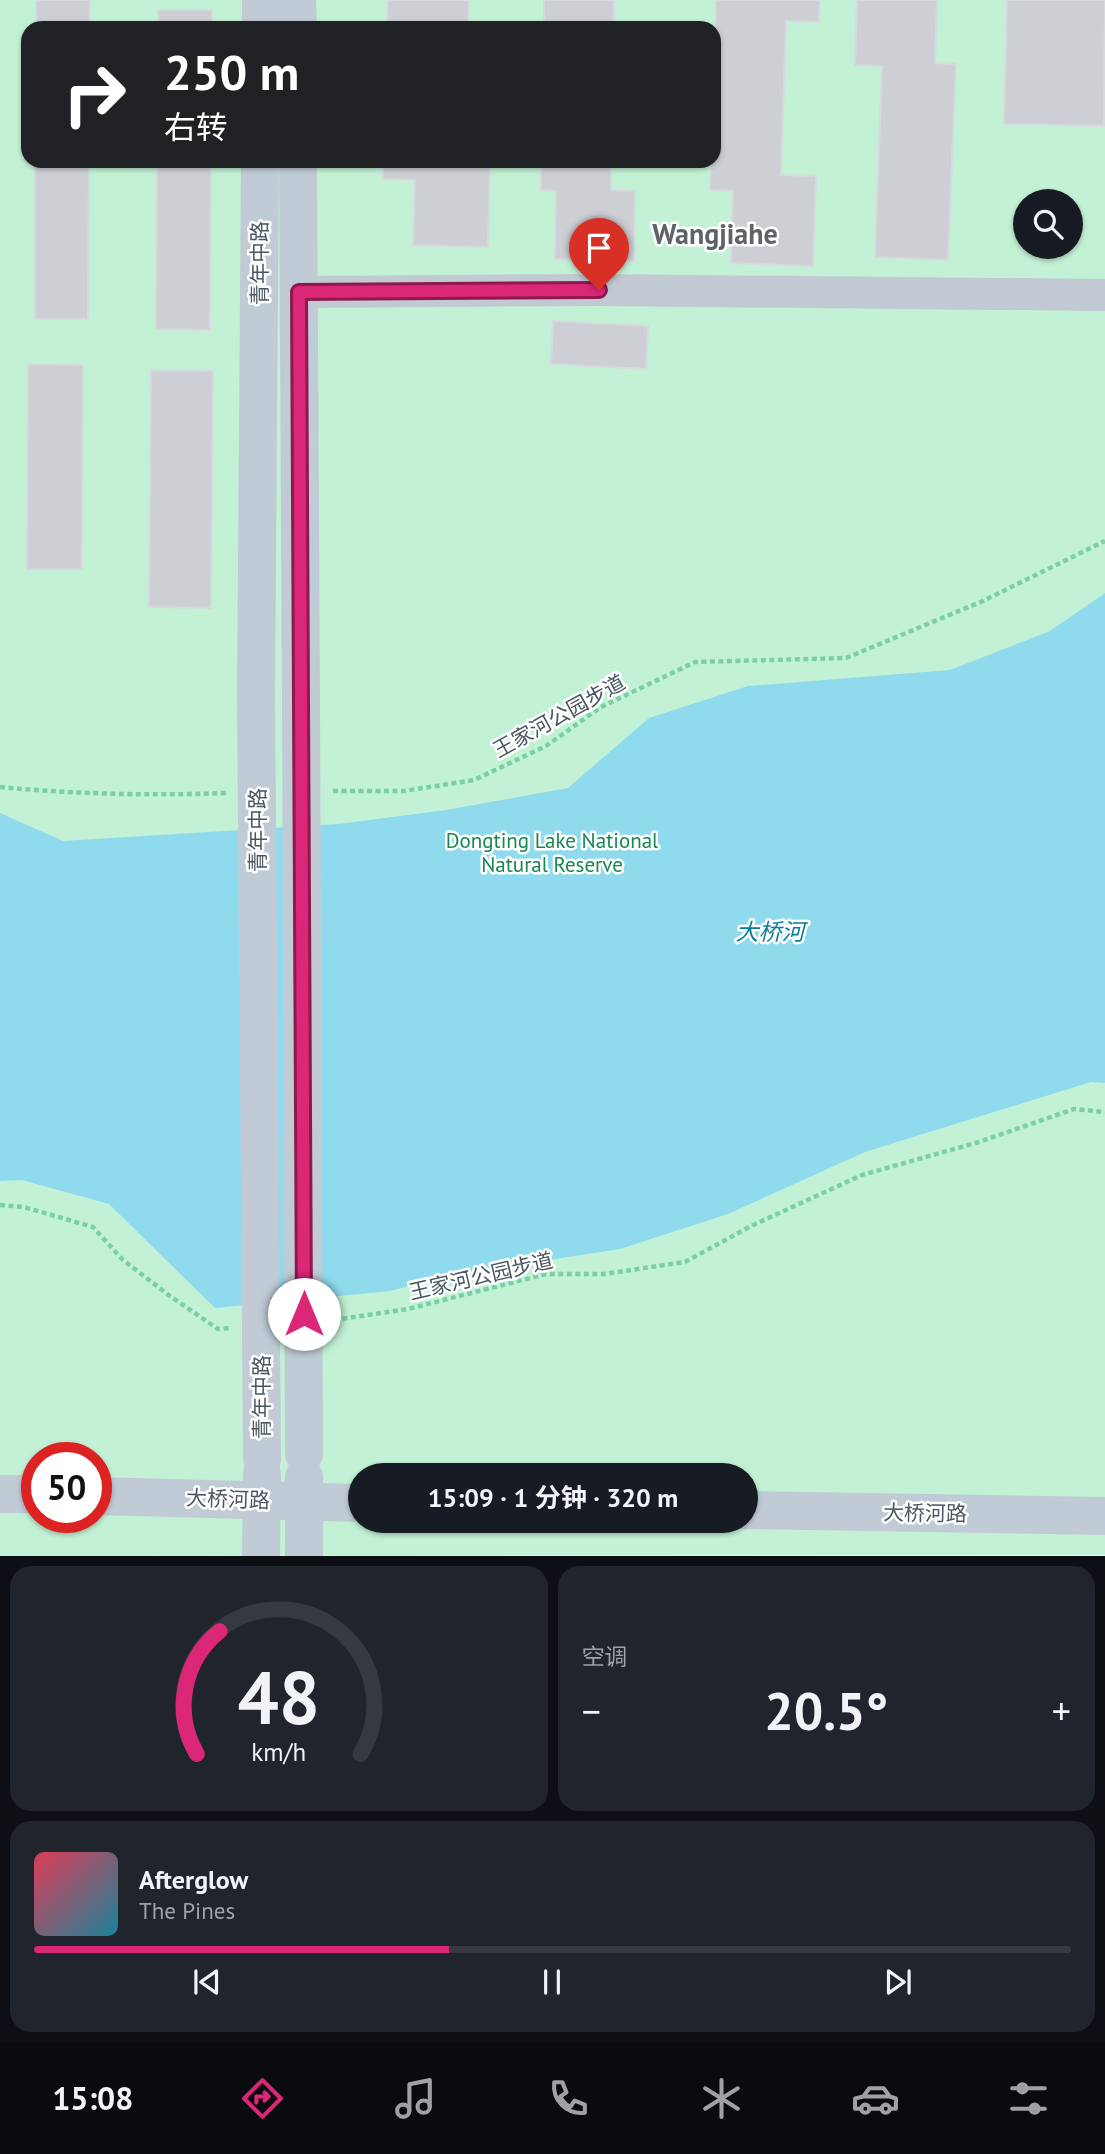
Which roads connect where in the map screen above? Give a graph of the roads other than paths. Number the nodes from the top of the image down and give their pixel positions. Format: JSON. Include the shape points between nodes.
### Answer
{"nodes":[{"id":1,"x":261,"y":0,"type":"edge"},
{"id":2,"x":298,"y":0,"type":"edge"},
{"id":3,"x":261,"y":21,"type":"edge"},
{"id":4,"x":298,"y":21,"type":"edge"},
{"id":5,"x":260,"y":168,"type":"edge"},
{"id":6,"x":298,"y":168,"type":"edge"},
{"id":7,"x":299,"y":292,"type":"junction"},
{"id":8,"x":1105,"y":295,"type":"edge"},
{"id":9,"x":0,"y":1494,"type":"edge"},
{"id":10,"x":21,"y":1494,"type":"edge"},
{"id":11,"x":112,"y":1496,"type":"edge"},
{"id":12,"x":261,"y":1500,"type":"junction"},
{"id":13,"x":304,"y":1502,"type":"junction"},
{"id":14,"x":348,"y":1503,"type":"edge"},
{"id":15,"x":758,"y":1510,"type":"edge"},
{"id":16,"x":1105,"y":1516,"type":"edge"},
{"id":17,"x":261,"y":1556,"type":"edge"},
{"id":18,"x":304,"y":1556,"type":"edge"}],
"edges":[{"from":1,"to":3,"type":"main road"},
{"from":2,"to":4,"type":"main road"},
{"from":5,"to":12,"type":"main road","name":"青年中路","bridge":true,"via":[[256,696]]},
{"from":6,"to":7,"type":"main road"},
{"from":7,"to":8,"type":"street"},
{"from":7,"to":13,"type":"main road","bridge":true},
{"from":9,"to":10,"type":"main road"},
{"from":11,"to":12,"type":"main road","name":"大桥河路"},
{"from":12,"to":13,"type":"main road","name":"大桥河路"},
{"from":12,"to":17,"type":"main road","name":"青年中路"},
{"from":13,"to":14,"type":"main road","name":"大桥河路"},
{"from":13,"to":18,"type":"main road"},
{"from":15,"to":16,"type":"main road","name":"大桥河路"}]}
